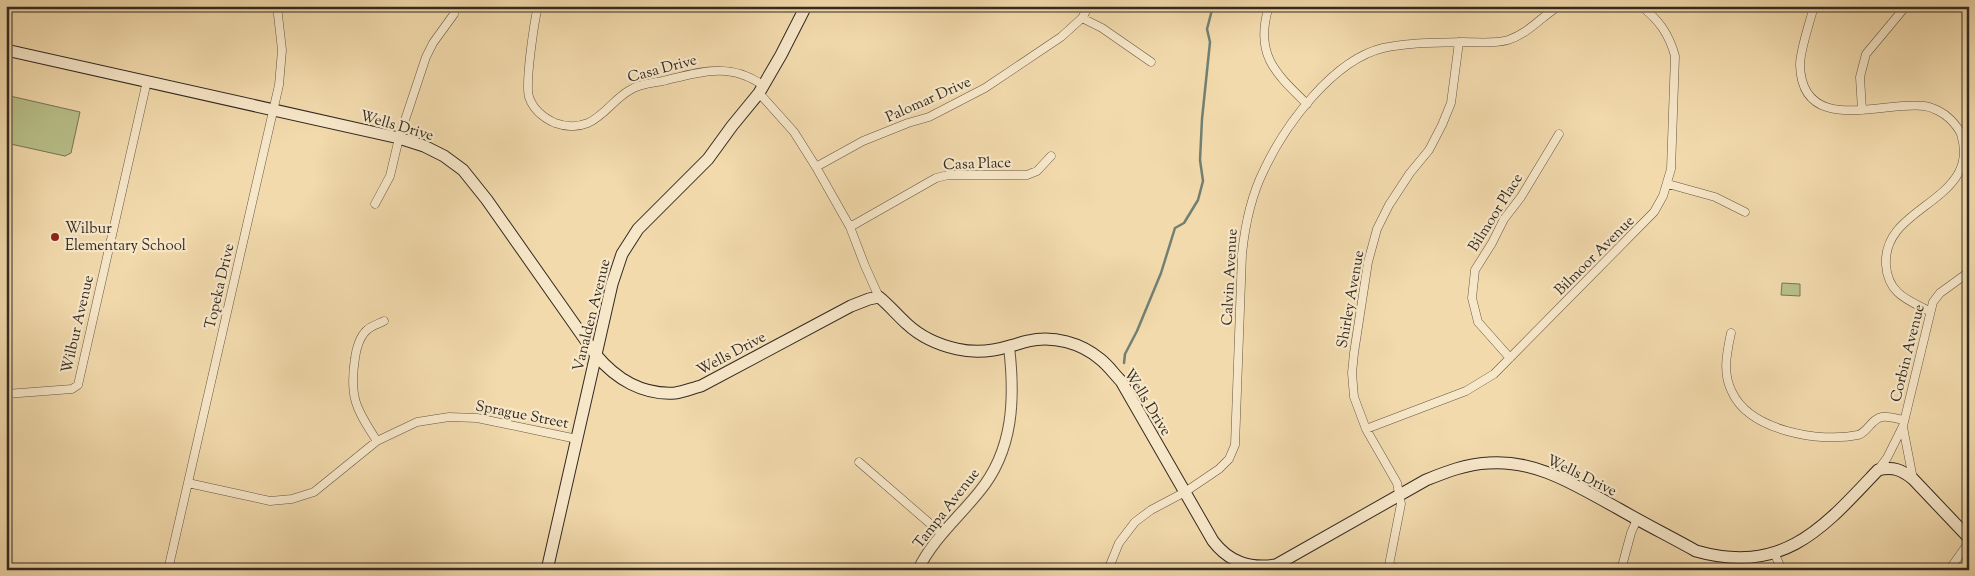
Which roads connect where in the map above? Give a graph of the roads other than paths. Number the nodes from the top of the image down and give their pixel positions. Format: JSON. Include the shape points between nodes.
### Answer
{"nodes":[{"id":1,"x":277,"y":6,"type":"edge"},
{"id":2,"x":538,"y":6,"type":"edge"},
{"id":3,"x":806,"y":6,"type":"edge"},
{"id":4,"x":1089,"y":6,"type":"edge"},
{"id":5,"x":1269,"y":6,"type":"edge"},
{"id":6,"x":1559,"y":6,"type":"edge"},
{"id":7,"x":1641,"y":6,"type":"edge"},
{"id":8,"x":1814,"y":6,"type":"edge"},
{"id":9,"x":1906,"y":6,"type":"edge"},
{"id":10,"x":454,"y":14,"type":"dead end"},
{"id":11,"x":1082,"y":18,"type":"junction"},
{"id":12,"x":1458,"y":42,"type":"junction"},
{"id":13,"x":7,"y":52,"type":"edge"},
{"id":14,"x":1151,"y":62,"type":"dead end"},
{"id":15,"x":147,"y":81,"type":"junction"},
{"id":16,"x":761,"y":90,"type":"junction"},
{"id":17,"x":1307,"y":104,"type":"junction"},
{"id":18,"x":274,"y":109,"type":"junction"},
{"id":19,"x":1862,"y":110,"type":"junction"},
{"id":20,"x":1559,"y":134,"type":"dead end"},
{"id":21,"x":400,"y":138,"type":"junction"},
{"id":22,"x":1051,"y":156,"type":"dead end"},
{"id":23,"x":816,"y":167,"type":"junction"},
{"id":24,"x":1668,"y":184,"type":"junction"},
{"id":25,"x":375,"y":204,"type":"dead end"},
{"id":26,"x":1745,"y":212,"type":"dead end"},
{"id":27,"x":850,"y":227,"type":"junction"},
{"id":28,"x":1969,"y":272,"type":"edge"},
{"id":29,"x":879,"y":297,"type":"junction"},
{"id":30,"x":1929,"y":312,"type":"junction"},
{"id":31,"x":384,"y":321,"type":"dead end"},
{"id":32,"x":1731,"y":332,"type":"dead end"},
{"id":33,"x":1009,"y":347,"type":"junction"},
{"id":34,"x":596,"y":355,"type":"junction"},
{"id":35,"x":1510,"y":358,"type":"junction"},
{"id":36,"x":6,"y":394,"type":"edge"},
{"id":37,"x":1904,"y":423,"type":"junction"},
{"id":38,"x":1366,"y":429,"type":"junction"},
{"id":39,"x":577,"y":439,"type":"junction"},
{"id":40,"x":377,"y":440,"type":"junction"},
{"id":41,"x":859,"y":462,"type":"dead end"},
{"id":42,"x":1878,"y":470,"type":"junction"},
{"id":43,"x":1913,"y":479,"type":"junction"},
{"id":44,"x":188,"y":483,"type":"junction"},
{"id":45,"x":1185,"y":492,"type":"junction"},
{"id":46,"x":1400,"y":496,"type":"junction"},
{"id":47,"x":1637,"y":519,"type":"junction"},
{"id":48,"x":942,"y":534,"type":"junction"},
{"id":49,"x":1969,"y":538,"type":"edge"},
{"id":50,"x":1969,"y":542,"type":"edge"},
{"id":51,"x":1776,"y":557,"type":"junction"},
{"id":52,"x":1388,"y":568,"type":"edge"},
{"id":53,"x":168,"y":570,"type":"edge"},
{"id":54,"x":547,"y":570,"type":"edge"},
{"id":55,"x":918,"y":570,"type":"edge"},
{"id":56,"x":1108,"y":570,"type":"edge"},
{"id":57,"x":1403,"y":570,"type":"edge"},
{"id":58,"x":1621,"y":570,"type":"edge"},
{"id":59,"x":1782,"y":570,"type":"edge"},
{"id":60,"x":1949,"y":570,"type":"edge"}],
"edges":[{"from":1,"to":18,"type":"street","name":"Topeka Drive","via":[[282,50]]},
{"from":2,"to":16,"type":"street","name":"Casa Drive","via":[[528,90],[538,111],[553,122],[576,126],[588,123],[632,88],[706,70],[744,74]]},
{"from":3,"to":16,"type":"main road","name":"Vanalden Avenue"},
{"from":4,"to":11,"type":"street","name":"Palomar Drive"},
{"from":5,"to":17,"type":"street","via":[[1263,33],[1267,56],[1278,76]]},
{"from":6,"to":12,"type":"street","name":"Calvin Avenue","via":[[1509,40]]},
{"from":7,"to":24,"type":"street","name":"Bilmoor Avenue","via":[[1662,26],[1675,56],[1673,158]]},
{"from":8,"to":19,"type":"street","via":[[1800,63],[1804,86],[1820,105],[1833,110]]},
{"from":9,"to":19,"type":"street","via":[[1866,54],[1860,76]]},
{"from":10,"to":21,"type":"street","via":[[426,57]]},
{"from":11,"to":14,"type":"street"},
{"from":11,"to":23,"type":"street","name":"Palomar Drive","via":[[1061,37],[963,100],[863,141]]},
{"from":12,"to":17,"type":"street","name":"Calvin Avenue","via":[[1419,42],[1382,49],[1354,60],[1331,78]]},
{"from":12,"to":38,"type":"street","name":"Shirley Avenue","via":[[1451,103],[1429,150],[1389,205],[1377,229],[1368,262],[1352,373],[1354,397]]},
{"from":13,"to":15,"type":"main road","name":"Wells Drive"},
{"from":15,"to":18,"type":"main road","name":"Wells Drive"},
{"from":15,"to":36,"type":"street","name":"Wilbur Avenue","via":[[78,385],[72,389]]},
{"from":16,"to":23,"type":"street","name":"Casa Drive"},
{"from":16,"to":34,"type":"main road","name":"Vanalden Avenue","via":[[708,159],[638,229],[622,254]]},
{"from":17,"to":45,"type":"street","name":"Calvin Avenue","via":[[1263,170],[1245,226],[1235,445],[1219,470]]},
{"from":18,"to":21,"type":"main road","name":"Wells Drive"},
{"from":18,"to":44,"type":"street","name":"Topeka Drive"},
{"from":19,"to":30,"type":"street","via":[[1926,106],[1945,114],[1958,127],[1964,143],[1960,172],[1952,183],[1901,226],[1890,240],[1886,257],[1887,275],[1896,292]]},
{"from":20,"to":35,"type":"street","name":"Bilmoor Place","via":[[1521,197],[1504,218],[1475,270],[1472,298],[1478,322]]},
{"from":21,"to":25,"type":"street","via":[[390,176]]},
{"from":21,"to":34,"type":"main road","name":"Wells Drive","via":[[444,156],[462,170],[487,200]]},
{"from":22,"to":27,"type":"street","name":"Casa Place","via":[[1037,171],[1027,175],[948,175],[936,178]]},
{"from":23,"to":27,"type":"street","name":"Casa Drive"},
{"from":24,"to":26,"type":"street","via":[[1715,197]]},
{"from":24,"to":35,"type":"street","name":"Bilmoor Avenue","via":[[1644,225]]},
{"from":27,"to":29,"type":"street","name":"Casa Drive"},
{"from":28,"to":30,"type":"street","name":"Corbin Avenue","via":[[1940,293]]},
{"from":29,"to":33,"type":"main road","name":"Wells Drive","via":[[914,330],[938,344],[978,351]]},
{"from":29,"to":34,"type":"main road","name":"Wells Drive","via":[[851,306],[701,386],[676,393],[639,388],[605,366]]},
{"from":30,"to":37,"type":"street","name":"Corbin Avenue"},
{"from":31,"to":40,"type":"street","via":[[366,330],[360,341],[352,380],[355,402]]},
{"from":32,"to":37,"type":"street","via":[[1727,377],[1732,393],[1758,420],[1804,435],[1828,437],[1862,433],[1880,418]]},
{"from":33,"to":45,"type":"main road","name":"Wells Drive","via":[[1029,340],[1064,341],[1088,350],[1102,360],[1120,381]]},
{"from":33,"to":48,"type":"street","name":"Tampa Avenue","via":[[1013,403],[1005,444],[981,491]]},
{"from":34,"to":39,"type":"main road","name":"Vanalden Avenue"},
{"from":35,"to":38,"type":"street","name":"Bilmoor Avenue","via":[[1494,374],[1466,392]]},
{"from":37,"to":42,"type":"street","name":"Corbin Avenue"},
{"from":37,"to":43,"type":"street","name":"Corbin Avenue"},
{"from":38,"to":46,"type":"street","name":"Shirley Avenue","via":[[1397,483]]},
{"from":39,"to":40,"type":"street","name":"Sprague Street","via":[[477,418],[449,417],[417,422]]},
{"from":39,"to":54,"type":"main road","name":"Vanalden Avenue"},
{"from":40,"to":44,"type":"street","name":"Sprague Street","via":[[314,492],[292,499],[270,500]]},
{"from":41,"to":48,"type":"street"},
{"from":42,"to":43,"type":"main road","via":[[1894,468]]},
{"from":42,"to":51,"type":"main road","name":"Wells Drive","via":[[1810,539]]},
{"from":43,"to":49,"type":"main road"},
{"from":44,"to":53,"type":"street","name":"Topeka Drive"},
{"from":45,"to":46,"type":"main road","name":"Wells Drive","via":[[1219,548],[1231,560],[1255,567],[1276,565]]},
{"from":45,"to":56,"type":"street","name":"Calvin Avenue","via":[[1135,522],[1119,543]]},
{"from":46,"to":47,"type":"main road","name":"Wells Drive","via":[[1426,480],[1452,470],[1488,462],[1505,463],[1539,469],[1564,479]]},
{"from":46,"to":52,"type":"street","name":"Shirley Avenue"},
{"from":47,"to":51,"type":"main road","name":"Wells Drive","via":[[1712,557],[1733,560]]},
{"from":47,"to":58,"type":"street"},
{"from":48,"to":55,"type":"street","name":"Tampa Avenue"},
{"from":50,"to":60,"type":"street"},
{"from":51,"to":59,"type":"street"},
{"from":52,"to":57,"type":"street"}]}
